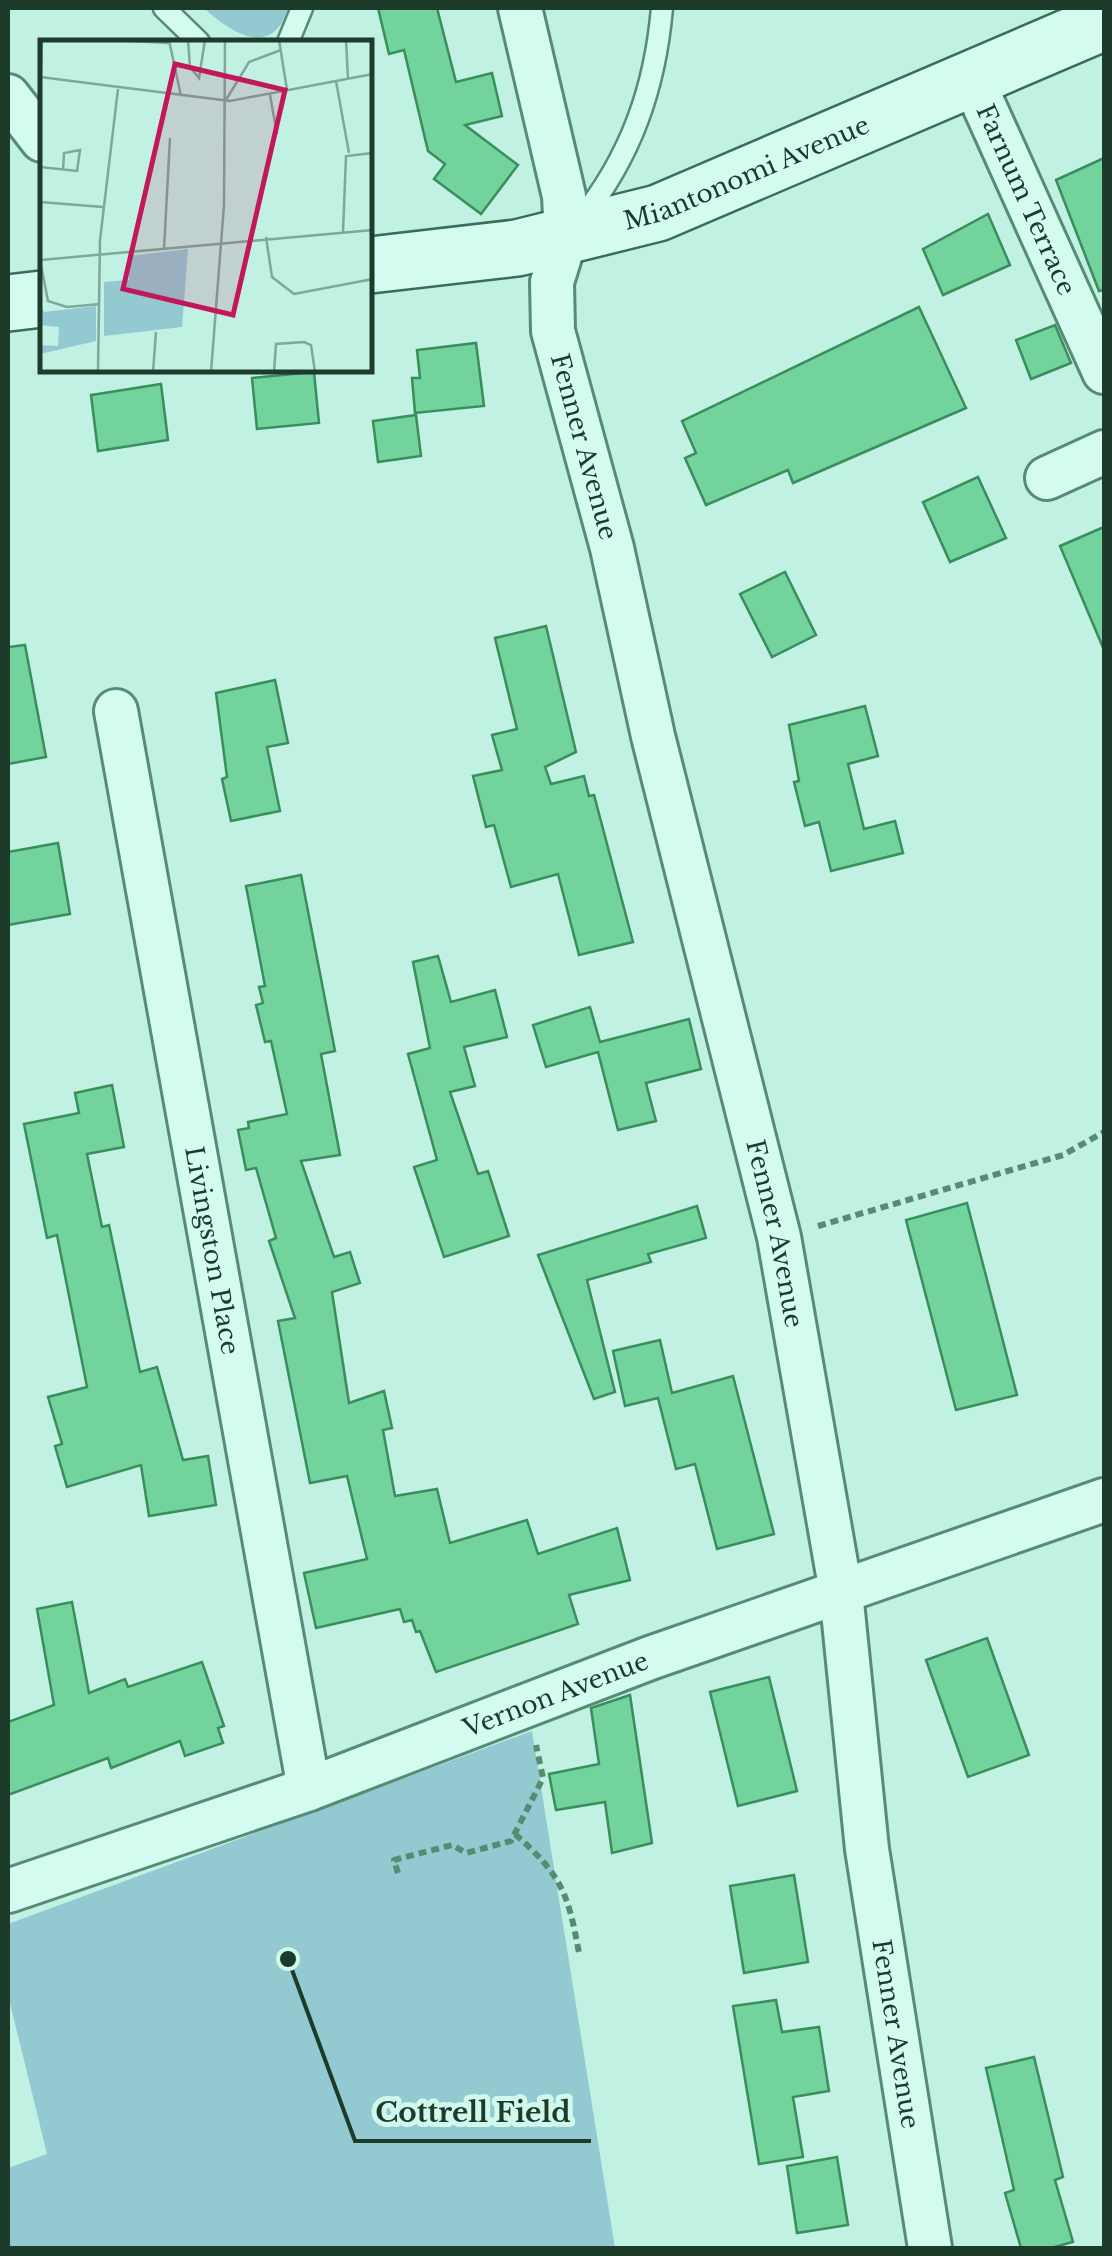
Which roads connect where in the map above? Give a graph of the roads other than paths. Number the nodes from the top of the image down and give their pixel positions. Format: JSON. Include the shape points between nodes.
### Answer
{"nodes":[{"id":1,"x":164,"y":8,"type":"edge"},
{"id":2,"x":302,"y":8,"type":"edge"},
{"id":3,"x":520,"y":8,"type":"edge"},
{"id":4,"x":662,"y":8,"type":"edge"},
{"id":5,"x":1104,"y":22,"type":"edge"},
{"id":6,"x":197,"y":40,"type":"edge"},
{"id":7,"x":289,"y":40,"type":"edge"},
{"id":8,"x":972,"y":81,"type":"junction"},
{"id":9,"x":8,"y":96,"type":"edge"},
{"id":10,"x":40,"y":137,"type":"edge"},
{"id":11,"x":566,"y":237,"type":"junction"},
{"id":12,"x":372,"y":265,"type":"edge"},
{"id":13,"x":40,"y":299,"type":"edge"},
{"id":14,"x":8,"y":303,"type":"edge"},
{"id":15,"x":1104,"y":372,"type":"edge"},
{"id":16,"x":1104,"y":452,"type":"edge"},
{"id":17,"x":1047,"y":478,"type":"dead end"},
{"id":18,"x":116,"y":710,"type":"dead end"},
{"id":19,"x":1104,"y":1500,"type":"edge"},
{"id":20,"x":841,"y":1592,"type":"junction"},
{"id":21,"x":309,"y":1789,"type":"junction"},
{"id":22,"x":8,"y":1890,"type":"edge"},
{"id":23,"x":930,"y":2248,"type":"edge"}],
"edges":[{"from":1,"to":6,"type":"lane"},
{"from":2,"to":7,"type":"lane"},
{"from":3,"to":11,"type":"street","via":[[560,162]]},
{"from":4,"to":11,"type":"lane","via":[[654,80],[625,156]]},
{"from":5,"to":8,"type":"main road","name":"Miantonomi Avenue"},
{"from":8,"to":11,"type":"main road","name":"Miantonomi Avenue","via":[[658,213]]},
{"from":8,"to":15,"type":"street","name":"Farnum Terrace"},
{"from":9,"to":10,"type":"street"},
{"from":11,"to":12,"type":"main road","name":"Miantonomi Avenue"},
{"from":11,"to":20,"type":"street","name":"Fenner Avenue","via":[[552,282],[553,331],[779,1237]]},
{"from":13,"to":14,"type":"main road"},
{"from":16,"to":17,"type":"street"},
{"from":18,"to":21,"type":"street","name":"Livingston Place"},
{"from":19,"to":20,"type":"street","name":"Vernon Avenue"},
{"from":20,"to":21,"type":"street","name":"Vernon Avenue"},
{"from":20,"to":23,"type":"street","name":"Fenner Avenue","via":[[868,1849]]},
{"from":21,"to":22,"type":"street","name":"Vernon Avenue"}]}
